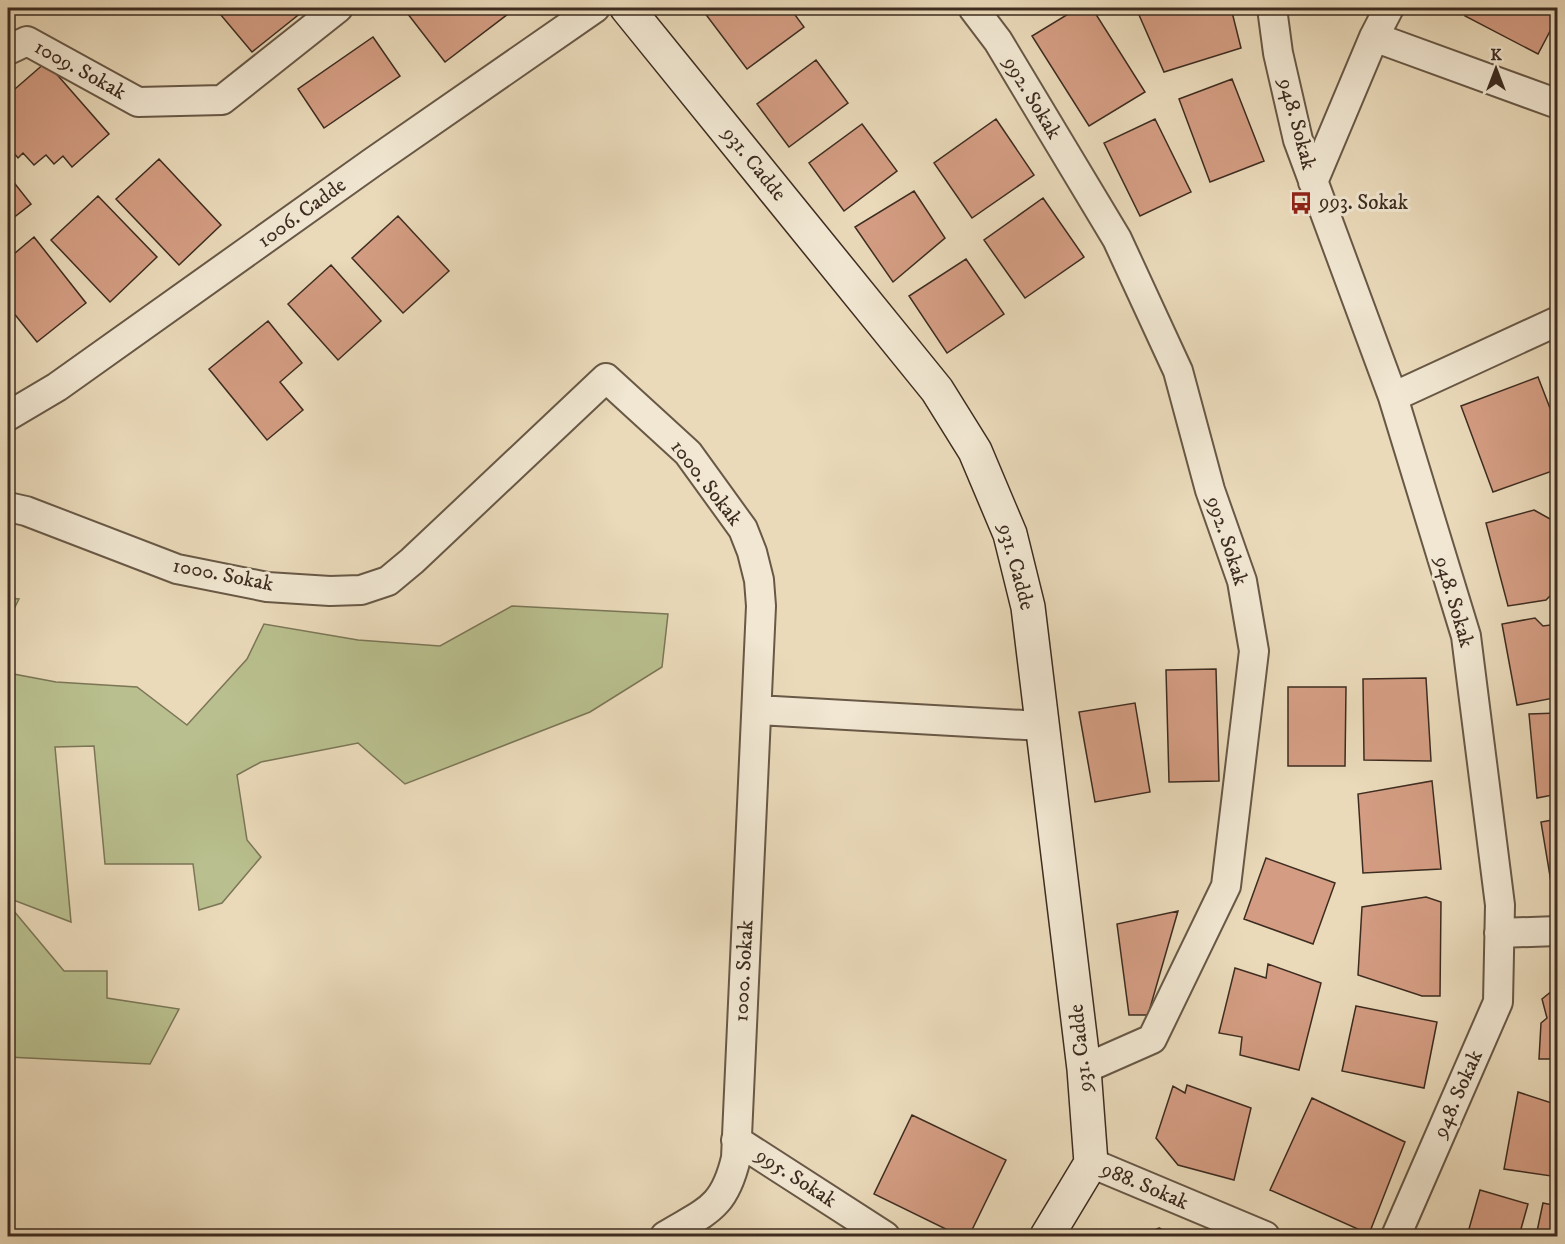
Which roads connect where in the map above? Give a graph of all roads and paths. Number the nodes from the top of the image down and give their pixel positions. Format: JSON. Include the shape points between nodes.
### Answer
{"nodes":[{"id":1,"x":338,"y":8,"type":"edge"},
{"id":2,"x":595,"y":8,"type":"edge"},
{"id":3,"x":627,"y":8,"type":"edge"},
{"id":4,"x":973,"y":8,"type":"edge"},
{"id":5,"x":1272,"y":8,"type":"edge"},
{"id":6,"x":1389,"y":8,"type":"edge"},
{"id":7,"x":1374,"y":37,"type":"junction"},
{"id":8,"x":8,"y":50,"type":"edge"},
{"id":9,"x":1557,"y":104,"type":"edge"},
{"id":10,"x":1313,"y":182,"type":"junction"},
{"id":11,"x":1557,"y":321,"type":"edge"},
{"id":12,"x":1393,"y":397,"type":"junction"},
{"id":13,"x":8,"y":416,"type":"edge"},
{"id":14,"x":8,"y":507,"type":"edge"},
{"id":15,"x":757,"y":710,"type":"junction"},
{"id":16,"x":1042,"y":726,"type":"junction"},
{"id":17,"x":1557,"y":931,"type":"edge"},
{"id":18,"x":1499,"y":933,"type":"junction"},
{"id":19,"x":1084,"y":1069,"type":"junction"},
{"id":20,"x":736,"y":1140,"type":"junction"},
{"id":21,"x":1091,"y":1163,"type":"junction"},
{"id":22,"x":1228,"y":1229,"type":"edge"},
{"id":23,"x":665,"y":1236,"type":"edge"},
{"id":24,"x":885,"y":1236,"type":"edge"},
{"id":25,"x":1047,"y":1236,"type":"edge"},
{"id":26,"x":1265,"y":1236,"type":"edge"},
{"id":27,"x":1396,"y":1236,"type":"edge"}],
"edges":[{"from":1,"to":8,"type":"street","name":"1009. Sokak","via":[[222,100],[138,102],[27,41]]},
{"from":2,"to":13,"type":"street","name":"1006. Cadde","via":[[57,387]]},
{"from":3,"to":16,"type":"main road","name":"931. Cadde","via":[[937,390],[975,451],[1010,534],[1028,607]]},
{"from":4,"to":19,"type":"street","name":"992. Sokak","via":[[998,41],[1117,239],[1178,371],[1210,490],[1242,581],[1254,651],[1226,886],[1152,1039]]},
{"from":5,"to":10,"type":"street","name":"948. Sokak","via":[[1298,140]]},
{"from":6,"to":7,"type":"street"},
{"from":7,"to":9,"type":"street"},
{"from":7,"to":10,"type":"street"},
{"from":10,"to":12,"type":"street","name":"948. Sokak"},
{"from":11,"to":12,"type":"street"},
{"from":12,"to":18,"type":"street","name":"948. Sokak","via":[[1466,636],[1500,905]]},
{"from":14,"to":15,"type":"street","name":"1000. Sokak","via":[[177,569],[267,586],[362,590],[388,581],[412,561],[606,378],[688,453],[743,530],[759,580]]},
{"from":15,"to":16,"type":"street"},
{"from":15,"to":20,"type":"street","name":"1000. Sokak"},
{"from":16,"to":19,"type":"main road","name":"931. Cadde"},
{"from":17,"to":18,"type":"street"},
{"from":18,"to":27,"type":"street","name":"948. Sokak","via":[[1498,1002]]},
{"from":19,"to":21,"type":"main road","name":"931. Cadde"},
{"from":20,"to":23,"type":"street","name":"1000. Sokak","via":[[732,1176],[716,1204]]},
{"from":20,"to":24,"type":"street","name":"995. Sokak"},
{"from":21,"to":22,"type":"street","name":"988. Sokak"},
{"from":21,"to":25,"type":"main road"},
{"from":22,"to":26,"type":"street","name":"988. Sokak"}]}
